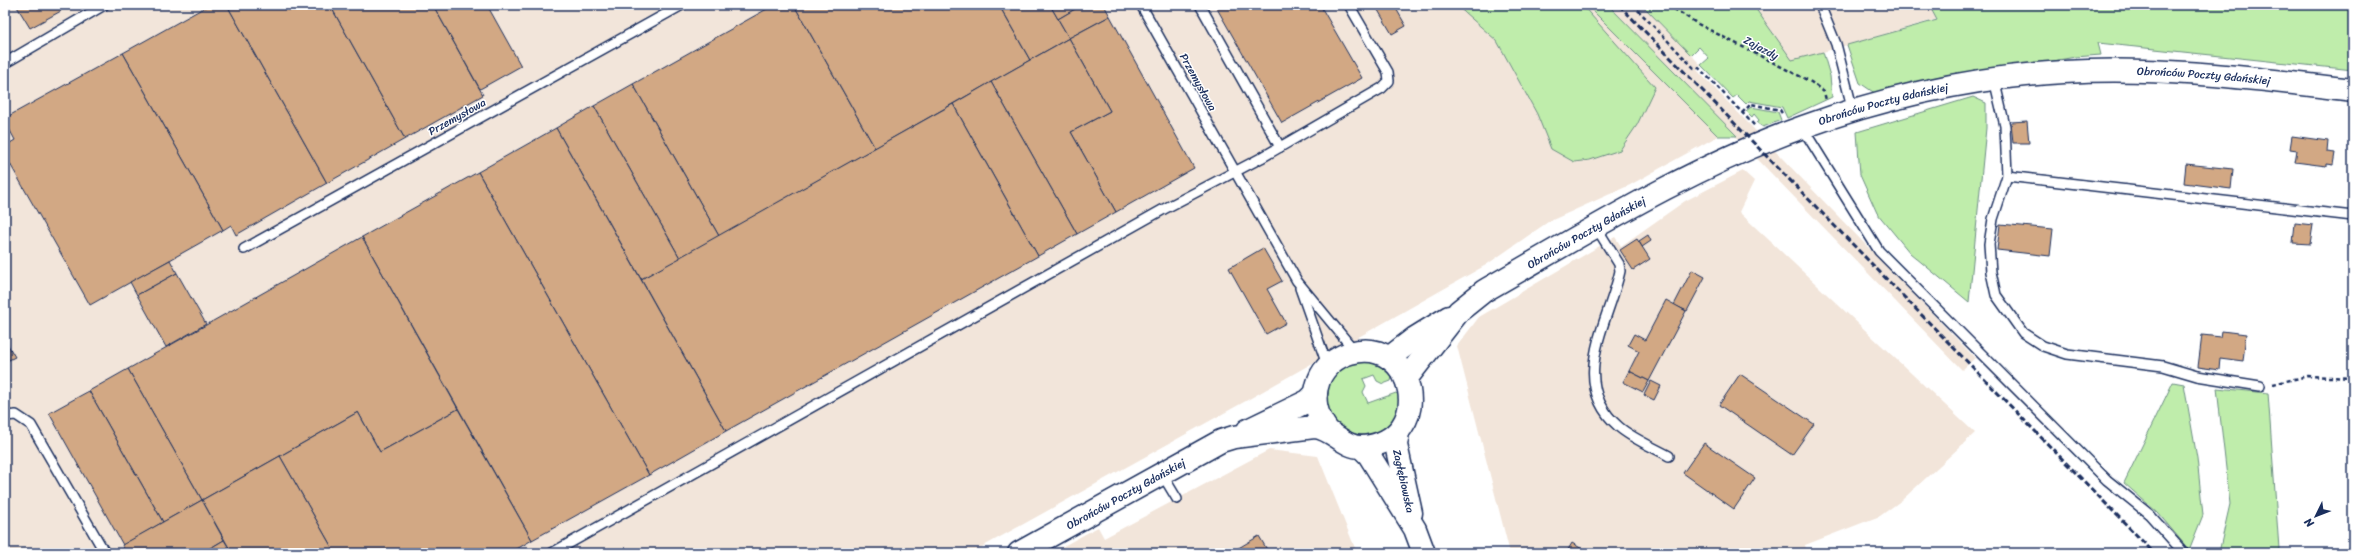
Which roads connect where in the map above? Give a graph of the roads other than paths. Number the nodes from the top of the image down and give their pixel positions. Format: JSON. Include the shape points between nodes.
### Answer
{"nodes":[{"id":1,"x":104,"y":5,"type":"edge"},
{"id":2,"x":682,"y":5,"type":"edge"},
{"id":3,"x":1141,"y":5,"type":"edge"},
{"id":4,"x":1200,"y":5,"type":"edge"},
{"id":5,"x":1349,"y":5,"type":"edge"},
{"id":6,"x":1820,"y":5,"type":"edge"},
{"id":7,"x":5,"y":63,"type":"edge"},
{"id":8,"x":1994,"y":79,"type":"junction"},
{"id":9,"x":2353,"y":90,"type":"edge"},
{"id":10,"x":1853,"y":111,"type":"junction"},
{"id":11,"x":1794,"y":125,"type":"junction"},
{"id":12,"x":1280,"y":147,"type":"junction"},
{"id":13,"x":1234,"y":171,"type":"junction"},
{"id":14,"x":2007,"y":176,"type":"junction"},
{"id":15,"x":2353,"y":216,"type":"edge"},
{"id":16,"x":1596,"y":227,"type":"junction"},
{"id":17,"x":244,"y":249,"type":"dead end"},
{"id":18,"x":1297,"y":281,"type":"junction"},
{"id":19,"x":1459,"y":311,"type":"junction"},
{"id":20,"x":1359,"y":351,"type":"junction"},
{"id":21,"x":1388,"y":358,"type":"junction"},
{"id":22,"x":1324,"y":370,"type":"junction"},
{"id":23,"x":1406,"y":379,"type":"junction"},
{"id":24,"x":2260,"y":386,"type":"road end"},
{"id":25,"x":1316,"y":393,"type":"junction"},
{"id":26,"x":5,"y":416,"type":"edge"},
{"id":27,"x":1328,"y":431,"type":"junction"},
{"id":28,"x":1398,"y":432,"type":"junction"},
{"id":29,"x":1234,"y":437,"type":"junction"},
{"id":30,"x":1361,"y":447,"type":"junction"},
{"id":31,"x":1669,"y":456,"type":"dead end"},
{"id":32,"x":1161,"y":472,"type":"junction"},
{"id":33,"x":1177,"y":499,"type":"dead end"},
{"id":34,"x":1415,"y":529,"type":"junction"},
{"id":35,"x":105,"y":553,"type":"edge"},
{"id":36,"x":552,"y":553,"type":"edge"},
{"id":37,"x":1019,"y":553,"type":"edge"},
{"id":38,"x":1424,"y":553,"type":"edge"},
{"id":39,"x":2184,"y":553,"type":"edge"}],
"edges":[{"from":1,"to":7,"type":"lane"},
{"from":2,"to":17,"type":"lane","name":"Przemysłowa"},
{"from":3,"to":13,"type":"lane","name":"Przemysłowa"},
{"from":4,"to":12,"type":"lane"},
{"from":5,"to":12,"type":"lane","via":[[1388,72],[1389,81],[1382,88]]},
{"from":6,"to":10,"type":"lane","via":[[1836,44]]},
{"from":8,"to":9,"type":"main road","name":"Obrońców Poczty Gdańskiej","via":[[2067,72],[2179,71]]},
{"from":8,"to":10,"type":"main road","name":"Obrońców Poczty Gdańskiej","via":[[1917,93]]},
{"from":8,"to":14,"type":"lane","via":[[2005,126]]},
{"from":10,"to":11,"type":"main road","name":"Obrońców Poczty Gdańskiej"},
{"from":11,"to":16,"type":"main road","name":"Obrońców Poczty Gdańskiej"},
{"from":11,"to":39,"type":"lane","via":[[1879,251],[2107,480],[2149,514]]},
{"from":12,"to":13,"type":"lane"},
{"from":13,"to":18,"type":"lane","name":"Przemysłowa"},
{"from":13,"to":36,"type":"lane"},
{"from":14,"to":15,"type":"lane"},
{"from":14,"to":24,"type":"lane","via":[[1993,218],[1990,272],[1996,295],[2023,333],[2044,346],[2067,354],[2163,366],[2197,376]]},
{"from":16,"to":19,"type":"main road","name":"Obrońców Poczty Gdańskiej","via":[[1484,291]]},
{"from":16,"to":31,"type":"lane","via":[[1620,271],[1594,358],[1600,404],[1620,427]]},
{"from":18,"to":20,"type":"lane","via":[[1349,346]]},
{"from":18,"to":22,"type":"lane","via":[[1326,359]]},
{"from":19,"to":21,"type":"main road","name":"Obrońców Poczty Gdańskiej"},
{"from":19,"to":23,"type":"main road","name":"Obrońców Poczty Gdańskiej"},
{"from":20,"to":21,"type":"main road","via":[[1374,352]]},
{"from":20,"to":22,"type":"main road","via":[[1345,354]]},
{"from":21,"to":23,"type":"main road","via":[[1397,365]]},
{"from":22,"to":25,"type":"main road"},
{"from":23,"to":28,"type":"main road","via":[[1411,401],[1405,423]]},
{"from":25,"to":27,"type":"main road","via":[[1318,416]]},
{"from":25,"to":29,"type":"main road","name":"Obrońców Poczty Gdańskiej","via":[[1308,401]]},
{"from":26,"to":35,"type":"lane","via":[[16,415],[31,425]]},
{"from":27,"to":29,"type":"main road","name":"Obrońców Poczty Gdańskiej","via":[[1314,427]]},
{"from":27,"to":30,"type":"main road","via":[[1339,440]]},
{"from":28,"to":30,"type":"main road","via":[[1378,445]]},
{"from":28,"to":34,"type":"main road","name":"Zagłębiowska","via":[[1396,445]]},
{"from":29,"to":32,"type":"main road","name":"Obrońców Poczty Gdańskiej","via":[[1206,447]]},
{"from":30,"to":34,"type":"main road","name":"Zagłębiowska","via":[[1369,455]]},
{"from":32,"to":33,"type":"lane"},
{"from":32,"to":37,"type":"main road","name":"Obrońców Poczty Gdańskiej"},
{"from":34,"to":38,"type":"main road","name":"Zagłębiowska"}]}
